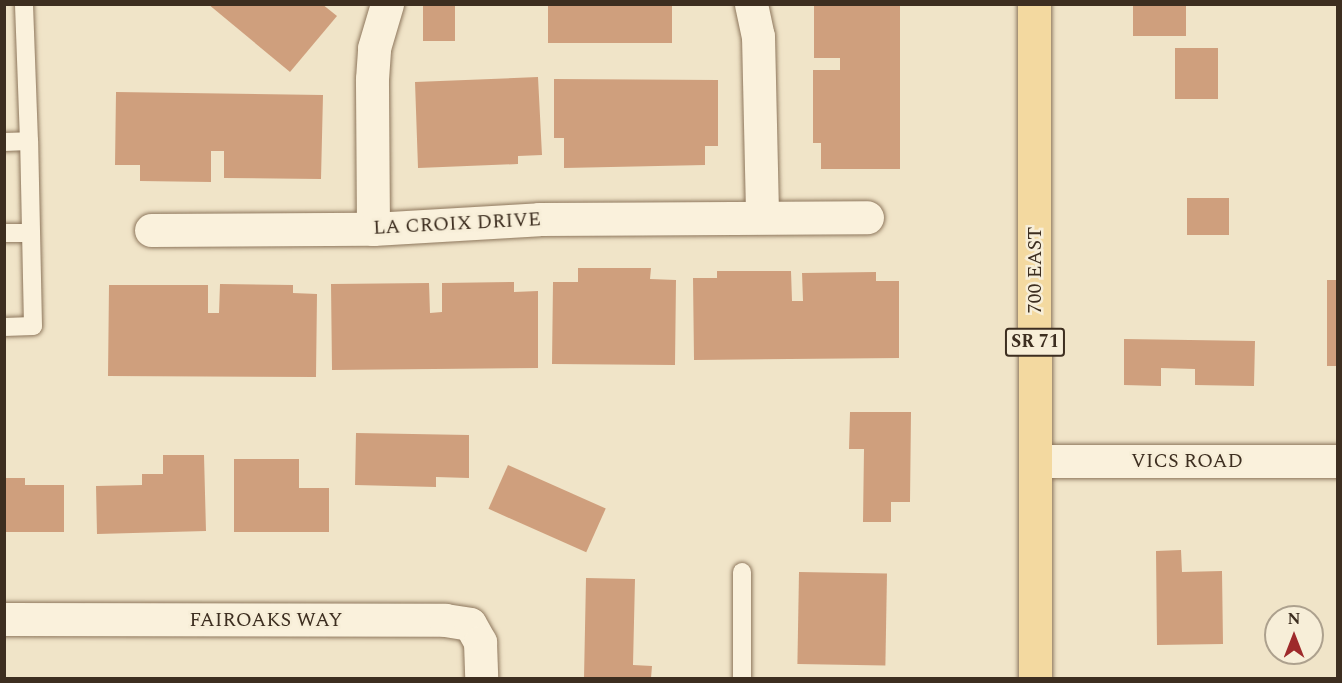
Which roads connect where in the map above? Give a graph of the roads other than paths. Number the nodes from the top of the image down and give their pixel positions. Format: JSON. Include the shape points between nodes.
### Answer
{"nodes":[{"id":1,"x":24,"y":4,"type":"edge"},
{"id":2,"x":387,"y":4,"type":"edge"},
{"id":3,"x":751,"y":4,"type":"edge"},
{"id":4,"x":1034,"y":4,"type":"edge"},
{"id":5,"x":28,"y":141,"type":"junction"},
{"id":6,"x":4,"y":142,"type":"edge"},
{"id":7,"x":762,"y":216,"type":"junction"},
{"id":8,"x":867,"y":217,"type":"dead end"},
{"id":9,"x":373,"y":229,"type":"junction"},
{"id":10,"x":152,"y":230,"type":"dead end"},
{"id":11,"x":4,"y":233,"type":"edge"},
{"id":12,"x":30,"y":233,"type":"junction"},
{"id":13,"x":4,"y":327,"type":"edge"},
{"id":14,"x":1036,"y":461,"type":"junction"},
{"id":15,"x":1338,"y":461,"type":"edge"},
{"id":16,"x":742,"y":572,"type":"dead end"},
{"id":17,"x":4,"y":619,"type":"edge"},
{"id":18,"x":481,"y":678,"type":"edge"},
{"id":19,"x":742,"y":678,"type":"edge"},
{"id":20,"x":1035,"y":678,"type":"edge"}],
"edges":[{"from":1,"to":5,"type":"lane"},
{"from":2,"to":9,"type":"street","via":[[374,48],[372,79]]},
{"from":3,"to":7,"type":"street","via":[[758,36]]},
{"from":4,"to":14,"type":"main road","name":"700 EAST","number":"SR 71"},
{"from":5,"to":6,"type":"lane"},
{"from":5,"to":12,"type":"lane"},
{"from":7,"to":8,"type":"street","name":"LA CROIX DRIVE"},
{"from":7,"to":9,"type":"street","name":"LA CROIX DRIVE","via":[[539,219]]},
{"from":9,"to":10,"type":"street","name":"LA CROIX DRIVE"},
{"from":11,"to":12,"type":"lane"},
{"from":12,"to":13,"type":"lane","via":[[33,327]]},
{"from":14,"to":15,"type":"street","name":"VICS ROAD"},
{"from":14,"to":20,"type":"main road","name":"700 EAST","number":"SR 71"},
{"from":16,"to":19,"type":"lane"},
{"from":17,"to":18,"type":"street","name":"FAIROAKS WAY","via":[[445,620],[470,624],[480,642]]}]}
